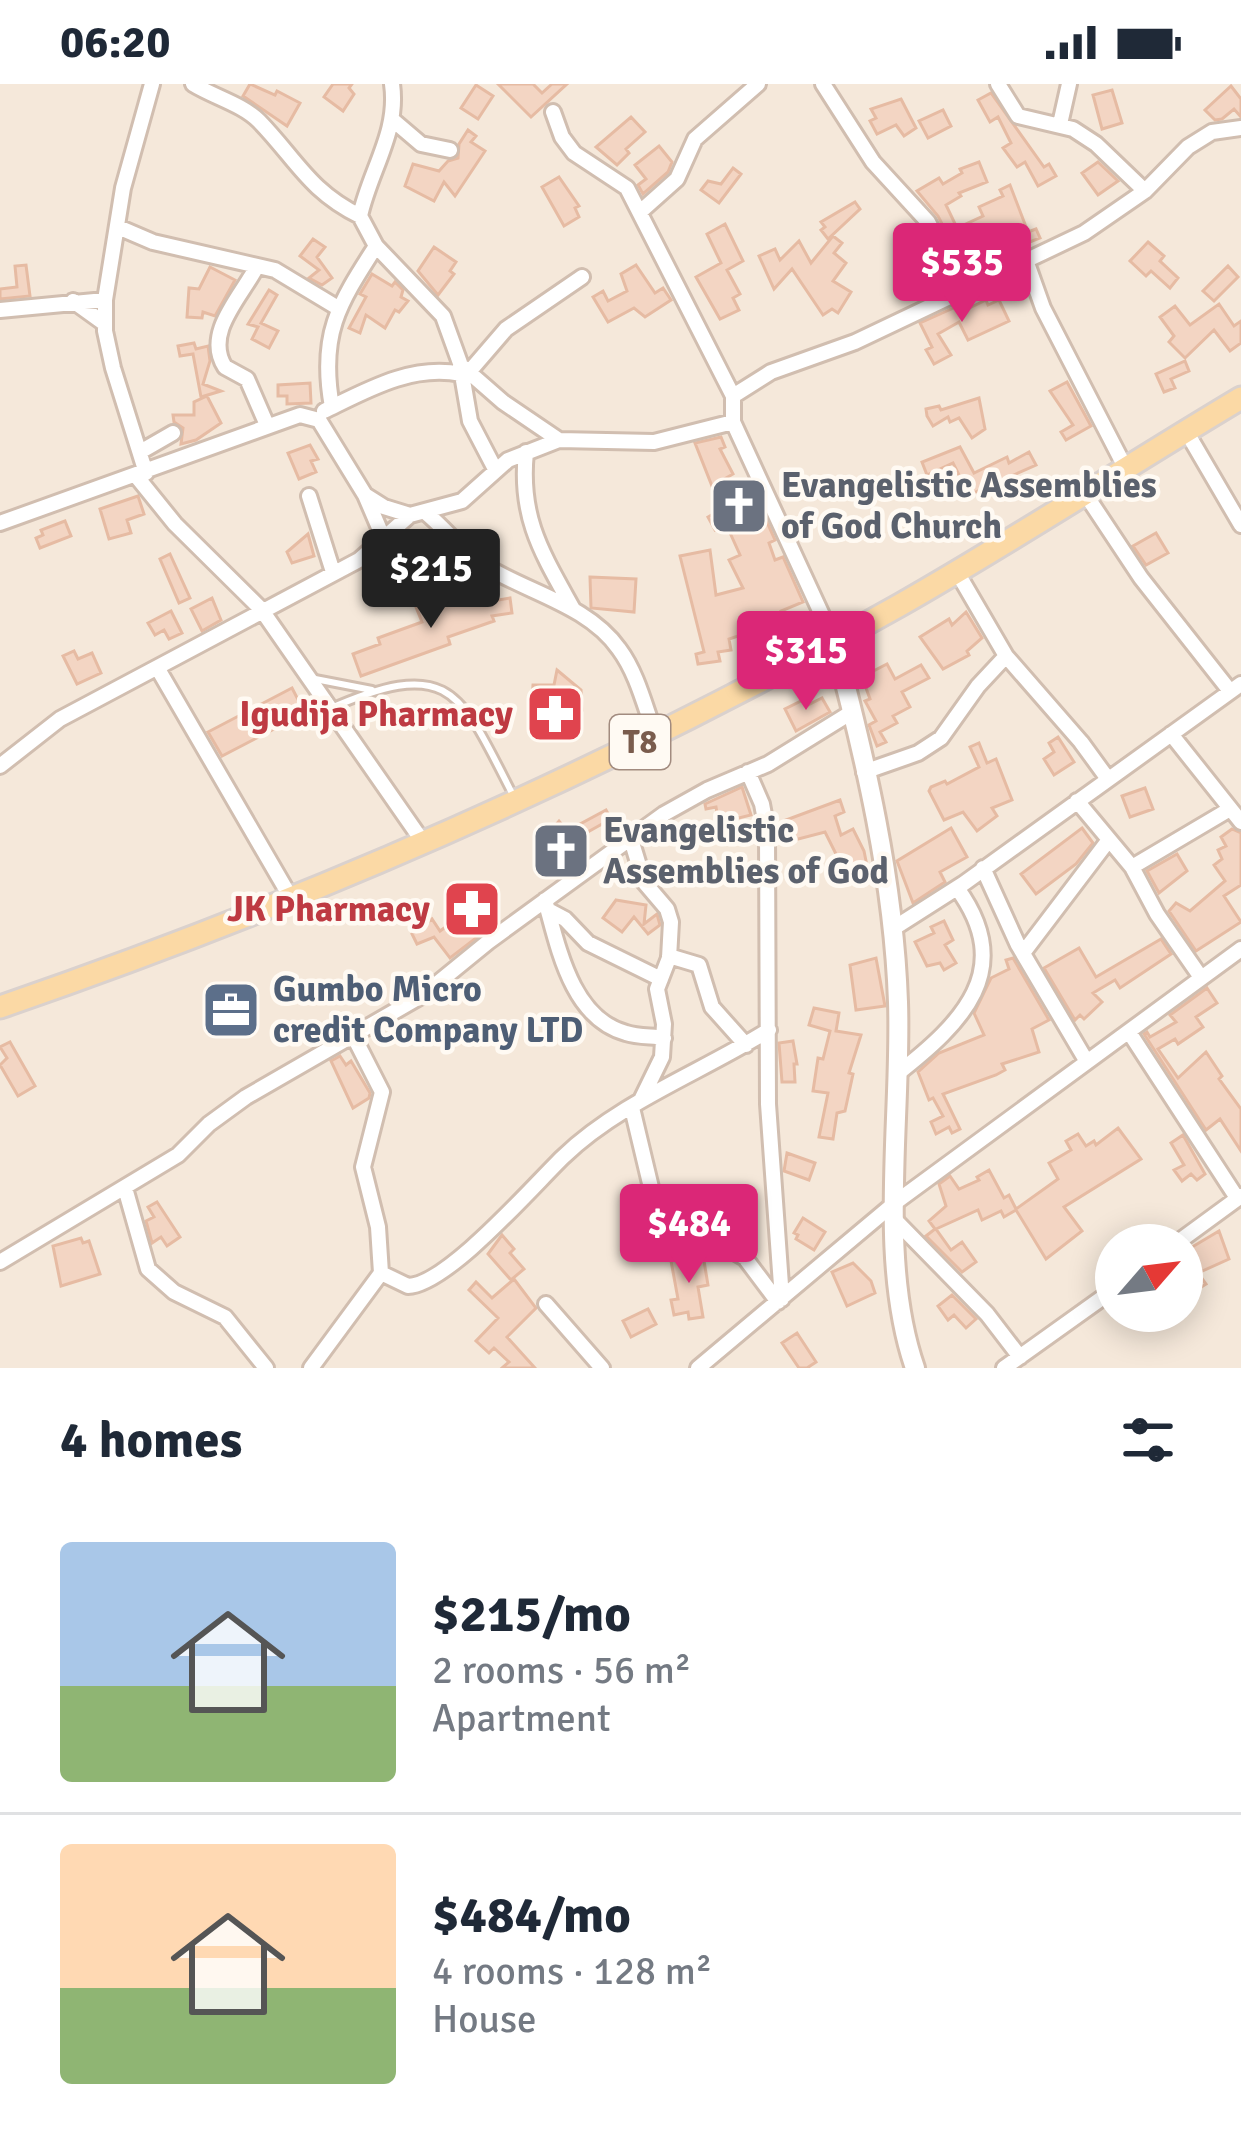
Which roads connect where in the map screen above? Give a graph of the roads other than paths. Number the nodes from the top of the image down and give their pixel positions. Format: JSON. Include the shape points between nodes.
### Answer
{"nodes":[{"id":1,"x":152,"y":84,"type":"edge"},
{"id":2,"x":194,"y":84,"type":"edge"},
{"id":3,"x":392,"y":84,"type":"edge"},
{"id":4,"x":758,"y":84,"type":"edge"},
{"id":5,"x":823,"y":84,"type":"edge"},
{"id":6,"x":998,"y":84,"type":"edge"},
{"id":7,"x":1070,"y":84,"type":"edge"},
{"id":8,"x":553,"y":112,"type":"dead end"},
{"id":9,"x":394,"y":121,"type":"junction"},
{"id":10,"x":1060,"y":124,"type":"junction"},
{"id":11,"x":1241,"y":128,"type":"edge"},
{"id":12,"x":450,"y":150,"type":"dead end"},
{"id":13,"x":1144,"y":191,"type":"junction"},
{"id":14,"x":640,"y":212,"type":"junction"},
{"id":15,"x":360,"y":216,"type":"junction"},
{"id":16,"x":118,"y":226,"type":"junction"},
{"id":17,"x":376,"y":247,"type":"junction"},
{"id":18,"x":1027,"y":263,"type":"junction"},
{"id":19,"x":257,"y":266,"type":"junction"},
{"id":20,"x":582,"y":277,"type":"dead end"},
{"id":21,"x":964,"y":291,"type":"junction"},
{"id":22,"x":105,"y":300,"type":"junction"},
{"id":23,"x":74,"y":301,"type":"junction"},
{"id":24,"x":338,"y":308,"type":"junction"},
{"id":25,"x":0,"y":310,"type":"edge"},
{"id":26,"x":105,"y":324,"type":"junction"},
{"id":27,"x":463,"y":370,"type":"junction"},
{"id":28,"x":734,"y":396,"type":"junction"},
{"id":29,"x":1241,"y":398,"type":"edge"},
{"id":30,"x":332,"y":407,"type":"junction"},
{"id":31,"x":313,"y":416,"type":"junction"},
{"id":32,"x":733,"y":422,"type":"junction"},
{"id":33,"x":267,"y":425,"type":"junction"},
{"id":34,"x":1186,"y":430,"type":"junction"},
{"id":35,"x":173,"y":433,"type":"dead end"},
{"id":36,"x":559,"y":440,"type":"junction"},
{"id":37,"x":140,"y":452,"type":"junction"},
{"id":38,"x":526,"y":452,"type":"junction"},
{"id":39,"x":495,"y":469,"type":"junction"},
{"id":40,"x":1126,"y":469,"type":"junction"},
{"id":41,"x":142,"y":475,"type":"junction"},
{"id":42,"x":365,"y":495,"type":"junction"},
{"id":43,"x":1085,"y":495,"type":"junction"},
{"id":44,"x":309,"y":496,"type":"dead end"},
{"id":45,"x":448,"y":506,"type":"junction"},
{"id":46,"x":417,"y":513,"type":"junction"},
{"id":47,"x":0,"y":523,"type":"edge"},
{"id":48,"x":1241,"y":525,"type":"edge"},
{"id":49,"x":448,"y":531,"type":"junction"},
{"id":50,"x":383,"y":537,"type":"junction"},
{"id":51,"x":333,"y":572,"type":"junction"},
{"id":52,"x":957,"y":572,"type":"junction"},
{"id":53,"x":261,"y":609,"type":"junction"},
{"id":54,"x":573,"y":609,"type":"junction"},
{"id":55,"x":834,"y":640,"type":"junction"},
{"id":56,"x":1006,"y":656,"type":"junction"},
{"id":57,"x":158,"y":669,"type":"junction"},
{"id":58,"x":307,"y":678,"type":"junction"},
{"id":59,"x":1235,"y":687,"type":"edge"},
{"id":60,"x":372,"y":690,"type":"junction"},
{"id":61,"x":328,"y":709,"type":"junction"},
{"id":62,"x":852,"y":712,"type":"junction"},
{"id":63,"x":655,"y":734,"type":"junction"},
{"id":64,"x":1171,"y":734,"type":"junction"},
{"id":65,"x":0,"y":766,"type":"edge"},
{"id":66,"x":748,"y":772,"type":"junction"},
{"id":67,"x":864,"y":772,"type":"junction"},
{"id":68,"x":1108,"y":779,"type":"junction"},
{"id":69,"x":515,"y":800,"type":"junction"},
{"id":70,"x":1077,"y":801,"type":"junction"},
{"id":71,"x":1230,"y":809,"type":"junction"},
{"id":72,"x":1241,"y":822,"type":"edge"},
{"id":73,"x":630,"y":836,"type":"junction"},
{"id":74,"x":1108,"y":841,"type":"junction"},
{"id":75,"x":423,"y":842,"type":"junction"},
{"id":76,"x":1132,"y":867,"type":"junction"},
{"id":77,"x":983,"y":868,"type":"junction"},
{"id":78,"x":960,"y":886,"type":"junction"},
{"id":79,"x":992,"y":890,"type":"junction"},
{"id":80,"x":291,"y":898,"type":"junction"},
{"id":81,"x":546,"y":905,"type":"junction"},
{"id":82,"x":894,"y":928,"type":"junction"},
{"id":83,"x":1241,"y":950,"type":"edge"},
{"id":84,"x":1023,"y":953,"type":"junction"},
{"id":85,"x":669,"y":956,"type":"junction"},
{"id":86,"x":1200,"y":976,"type":"junction"},
{"id":87,"x":661,"y":979,"type":"junction"},
{"id":88,"x":0,"y":1007,"type":"edge"},
{"id":89,"x":769,"y":1030,"type":"junction"},
{"id":90,"x":1129,"y":1032,"type":"junction"},
{"id":91,"x":354,"y":1037,"type":"junction"},
{"id":92,"x":664,"y":1038,"type":"junction"},
{"id":93,"x":746,"y":1045,"type":"junction"},
{"id":94,"x":1087,"y":1062,"type":"junction"},
{"id":95,"x":898,"y":1074,"type":"junction"},
{"id":96,"x":635,"y":1106,"type":"junction"},
{"id":97,"x":125,"y":1188,"type":"junction"},
{"id":98,"x":1239,"y":1197,"type":"edge"},
{"id":99,"x":896,"y":1212,"type":"junction"},
{"id":100,"x":1202,"y":1224,"type":"edge"},
{"id":101,"x":0,"y":1262,"type":"edge"},
{"id":102,"x":381,"y":1273,"type":"junction"},
{"id":103,"x":780,"y":1300,"type":"junction"},
{"id":104,"x":1095,"y":1303,"type":"edge"},
{"id":105,"x":546,"y":1304,"type":"dead end"},
{"id":106,"x":1023,"y":1355,"type":"junction"},
{"id":107,"x":266,"y":1368,"type":"edge"},
{"id":108,"x":311,"y":1368,"type":"edge"},
{"id":109,"x":602,"y":1368,"type":"edge"},
{"id":110,"x":698,"y":1368,"type":"edge"},
{"id":111,"x":915,"y":1368,"type":"edge"},
{"id":112,"x":1004,"y":1368,"type":"edge"},
{"id":113,"x":1038,"y":1368,"type":"edge"}],
"edges":[{"from":1,"to":16,"type":"street"},
{"from":2,"to":15,"type":"street","via":[[255,117],[330,202]]},
{"from":3,"to":9,"type":"street"},
{"from":4,"to":14,"type":"street","via":[[695,139],[677,179]]},
{"from":5,"to":21,"type":"street","via":[[872,162],[928,222]]},
{"from":6,"to":10,"type":"street","via":[[1018,116]]},
{"from":7,"to":10,"type":"street"},
{"from":8,"to":14,"type":"street","via":[[568,145],[628,188]]},
{"from":9,"to":12,"type":"street","via":[[421,144]]},
{"from":9,"to":15,"type":"street"},
{"from":10,"to":13,"type":"street","via":[[1096,144]]},
{"from":11,"to":13,"type":"street","via":[[1200,139]]},
{"from":13,"to":18,"type":"street"},
{"from":14,"to":28,"type":"street"},
{"from":15,"to":17,"type":"street"},
{"from":16,"to":19,"type":"street"},
{"from":16,"to":22,"type":"street"},
{"from":17,"to":24,"type":"street"},
{"from":17,"to":27,"type":"street","via":[[437,306]]},
{"from":18,"to":21,"type":"street"},
{"from":18,"to":40,"type":"street"},
{"from":19,"to":24,"type":"street"},
{"from":19,"to":33,"type":"street","via":[[226,318],[218,354],[225,368],[247,379]]},
{"from":20,"to":27,"type":"street"},
{"from":21,"to":28,"type":"street","via":[[771,372]]},
{"from":22,"to":23,"type":"street"},
{"from":22,"to":26,"type":"street"},
{"from":23,"to":25,"type":"street"},
{"from":23,"to":26,"type":"street"},
{"from":24,"to":30,"type":"street","via":[[326,349]]},
{"from":26,"to":37,"type":"street"},
{"from":27,"to":30,"type":"street","via":[[416,372]]},
{"from":27,"to":36,"type":"street"},
{"from":27,"to":39,"type":"street","via":[[470,422]]},
{"from":28,"to":32,"type":"street"},
{"from":29,"to":34,"type":"main road","number":"T8"},
{"from":30,"to":31,"type":"street"},
{"from":31,"to":33,"type":"street"},
{"from":31,"to":42,"type":"street"},
{"from":32,"to":36,"type":"street","via":[[654,442]]},
{"from":32,"to":55,"type":"street"},
{"from":33,"to":41,"type":"street"},
{"from":34,"to":40,"type":"main road","number":"T8"},
{"from":34,"to":48,"type":"street"},
{"from":35,"to":37,"type":"street"},
{"from":36,"to":38,"type":"street"},
{"from":37,"to":41,"type":"street"},
{"from":38,"to":39,"type":"street"},
{"from":38,"to":54,"type":"street","via":[[530,527]]},
{"from":39,"to":45,"type":"street"},
{"from":40,"to":43,"type":"main road","number":"T8"},
{"from":41,"to":47,"type":"street"},
{"from":41,"to":53,"type":"street","via":[[175,524]]},
{"from":42,"to":46,"type":"street"},
{"from":42,"to":50,"type":"street"},
{"from":43,"to":52,"type":"main road","number":"T8"},
{"from":43,"to":59,"type":"street","via":[[1141,578]]},
{"from":44,"to":51,"type":"street"},
{"from":45,"to":46,"type":"street"},
{"from":45,"to":49,"type":"street"},
{"from":46,"to":49,"type":"street"},
{"from":46,"to":50,"type":"street"},
{"from":49,"to":54,"type":"street","via":[[491,570]]},
{"from":50,"to":51,"type":"street"},
{"from":51,"to":53,"type":"street"},
{"from":52,"to":55,"type":"main road","number":"T8"},
{"from":52,"to":56,"type":"street"},
{"from":53,"to":57,"type":"street"},
{"from":53,"to":58,"type":"street"},
{"from":54,"to":63,"type":"street","via":[[621,651]]},
{"from":55,"to":62,"type":"street"},
{"from":55,"to":63,"type":"main road","number":"T8"},
{"from":56,"to":67,"type":"street","via":[[941,738]]},
{"from":56,"to":68,"type":"street"},
{"from":57,"to":65,"type":"street","via":[[60,719]]},
{"from":57,"to":80,"type":"street"},
{"from":58,"to":60,"type":"lane"},
{"from":58,"to":61,"type":"street"},
{"from":59,"to":64,"type":"street"},
{"from":60,"to":61,"type":"lane"},
{"from":60,"to":69,"type":"lane","via":[[422,682],[447,692],[466,709]]},
{"from":61,"to":75,"type":"street"},
{"from":62,"to":66,"type":"street"},
{"from":62,"to":67,"type":"street"},
{"from":63,"to":69,"type":"main road","number":"T8"},
{"from":64,"to":68,"type":"street"},
{"from":64,"to":71,"type":"street"},
{"from":66,"to":73,"type":"street"},
{"from":66,"to":89,"type":"street","via":[[767,831]]},
{"from":67,"to":82,"type":"street"},
{"from":68,"to":70,"type":"street"},
{"from":69,"to":75,"type":"main road","number":"T8"},
{"from":70,"to":74,"type":"street"},
{"from":70,"to":77,"type":"street"},
{"from":71,"to":72,"type":"street"},
{"from":71,"to":76,"type":"street"},
{"from":73,"to":81,"type":"street"},
{"from":73,"to":85,"type":"street","via":[[644,882],[670,917]]},
{"from":74,"to":76,"type":"street"},
{"from":74,"to":84,"type":"street"},
{"from":75,"to":80,"type":"main road","number":"T8"},
{"from":76,"to":86,"type":"street"},
{"from":77,"to":78,"type":"street"},
{"from":77,"to":79,"type":"street"},
{"from":78,"to":79,"type":"street"},
{"from":78,"to":82,"type":"street"},
{"from":78,"to":95,"type":"street","via":[[979,927],[980,975],[960,1020]]},
{"from":79,"to":84,"type":"street"},
{"from":80,"to":88,"type":"main road","number":"T8"},
{"from":81,"to":87,"type":"street","via":[[588,943]]},
{"from":81,"to":91,"type":"street"},
{"from":81,"to":92,"type":"street","via":[[568,977],[591,1009],[619,1032]]},
{"from":82,"to":95,"type":"street"},
{"from":83,"to":86,"type":"street"},
{"from":84,"to":94,"type":"street"},
{"from":85,"to":87,"type":"street"},
{"from":85,"to":93,"type":"street","via":[[699,965],[712,1007]]},
{"from":86,"to":90,"type":"street"},
{"from":87,"to":92,"type":"street"},
{"from":89,"to":93,"type":"street"},
{"from":89,"to":103,"type":"street"},
{"from":90,"to":94,"type":"street"},
{"from":90,"to":98,"type":"street"},
{"from":91,"to":97,"type":"street","via":[[229,1108],[178,1155]]},
{"from":91,"to":102,"type":"street","via":[[382,1092],[364,1167]]},
{"from":92,"to":96,"type":"street","via":[[657,1072]]},
{"from":93,"to":96,"type":"street"},
{"from":94,"to":99,"type":"street"},
{"from":95,"to":99,"type":"street"},
{"from":96,"to":102,"type":"street","via":[[579,1142],[428,1281],[414,1288]]},
{"from":96,"to":103,"type":"street","via":[[654,1200],[745,1258]]},
{"from":97,"to":101,"type":"street"},
{"from":97,"to":107,"type":"street","via":[[148,1269],[225,1317]]},
{"from":98,"to":100,"type":"street"},
{"from":99,"to":103,"type":"street"},
{"from":99,"to":106,"type":"street"},
{"from":99,"to":111,"type":"street","via":[[894,1278]]},
{"from":102,"to":108,"type":"street"},
{"from":103,"to":110,"type":"street"},
{"from":104,"to":106,"type":"street"},
{"from":105,"to":109,"type":"street"},
{"from":106,"to":112,"type":"street"},
{"from":106,"to":113,"type":"street"}]}
